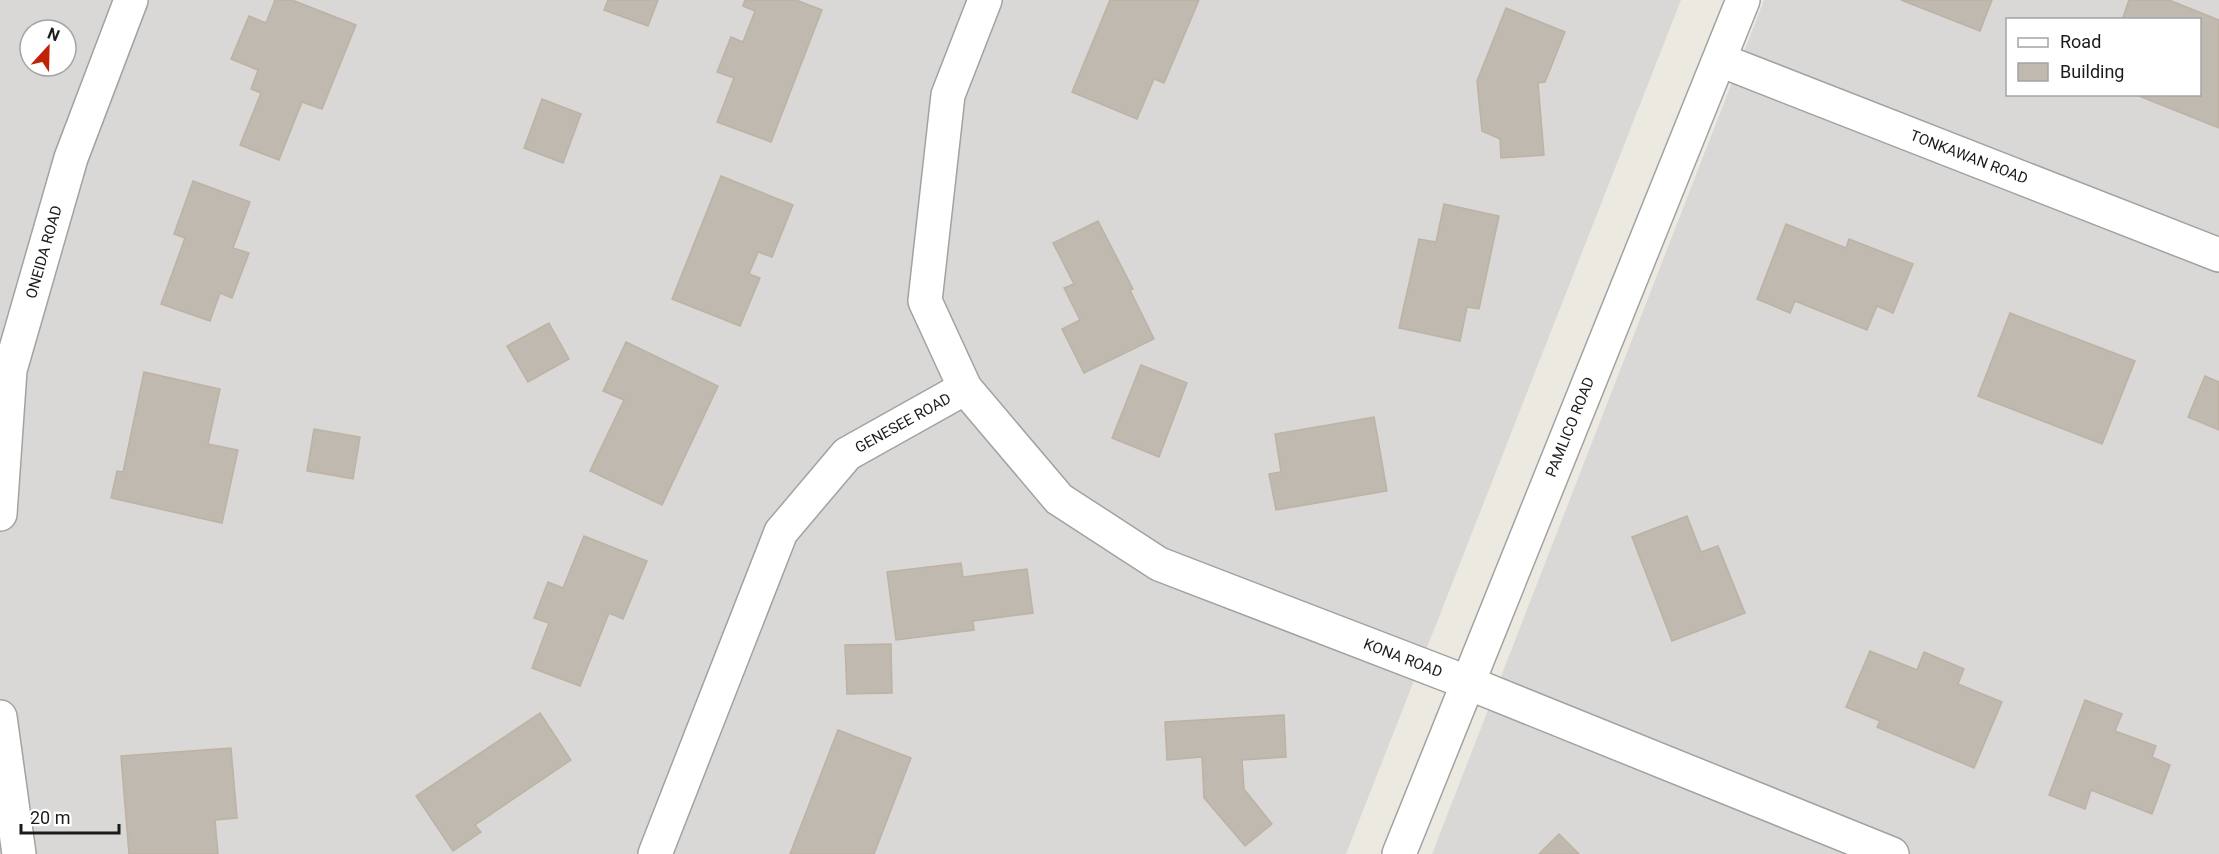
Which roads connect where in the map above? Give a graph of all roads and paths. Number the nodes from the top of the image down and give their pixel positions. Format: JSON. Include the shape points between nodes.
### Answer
{"nodes":[{"id":1,"x":131,"y":0,"type":"edge"},
{"id":2,"x":985,"y":0,"type":"edge"},
{"id":3,"x":1743,"y":0,"type":"edge"},
{"id":4,"x":1720,"y":60,"type":"junction"},
{"id":5,"x":2219,"y":255,"type":"edge"},
{"id":6,"x":965,"y":388,"type":"junction"},
{"id":7,"x":0,"y":514,"type":"edge"},
{"id":8,"x":1466,"y":682,"type":"junction"},
{"id":9,"x":0,"y":717,"type":"edge"},
{"id":10,"x":19,"y":854,"type":"edge"},
{"id":11,"x":655,"y":854,"type":"edge"},
{"id":12,"x":1399,"y":854,"type":"edge"},
{"id":13,"x":1892,"y":854,"type":"edge"}],
"edges":[{"from":1,"to":7,"type":"street","name":"ONEIDA ROAD","via":[[71,158],[10,370]]},
{"from":2,"to":6,"type":"street","name":"GENESEE ROAD","via":[[948,95],[925,301]]},
{"from":3,"to":4,"type":"street","name":"PAMLICO ROAD"},
{"from":4,"to":5,"type":"street","name":"TONKAWAN ROAD"},
{"from":4,"to":8,"type":"street","name":"PAMLICO ROAD"},
{"from":6,"to":8,"type":"street","name":"KONA ROAD","via":[[1059,499],[1159,564]]},
{"from":6,"to":11,"type":"street","name":"GENESEE ROAD","via":[[847,454],[781,531]]},
{"from":8,"to":12,"type":"street","name":"PAMLICO ROAD"},
{"from":8,"to":13,"type":"street","name":"KONA ROAD"},
{"from":9,"to":10,"type":"street"}]}
